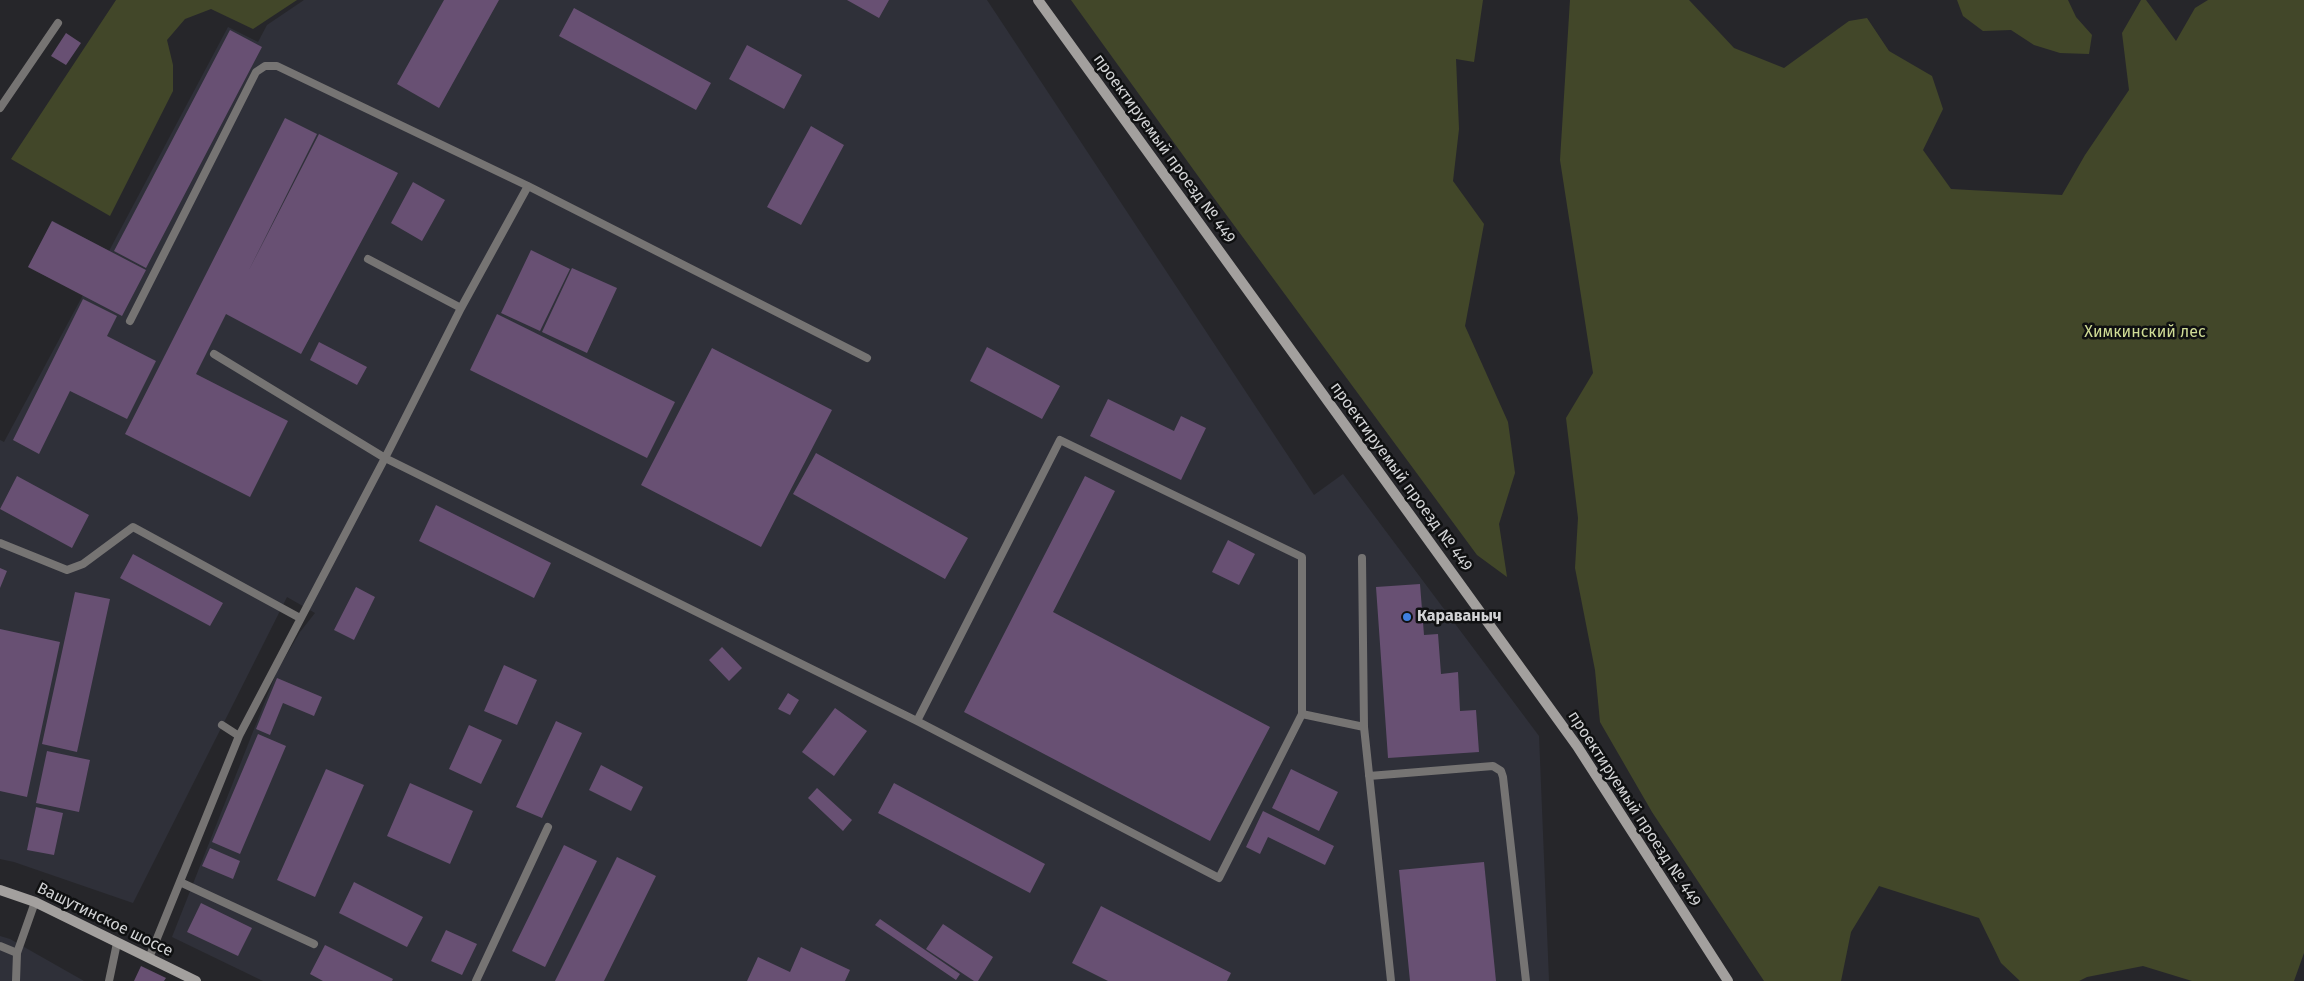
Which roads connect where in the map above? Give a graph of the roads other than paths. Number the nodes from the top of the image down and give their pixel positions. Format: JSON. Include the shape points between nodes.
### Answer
{"nodes":[{"id":1,"x":1038,"y":0,"type":"edge"},
{"id":2,"x":58,"y":23,"type":"dead end"},
{"id":3,"x":0,"y":108,"type":"edge"},
{"id":4,"x":528,"y":186,"type":"junction"},
{"id":5,"x":368,"y":259,"type":"dead end"},
{"id":6,"x":461,"y":308,"type":"junction"},
{"id":7,"x":130,"y":321,"type":"dead end"},
{"id":8,"x":214,"y":354,"type":"dead end"},
{"id":9,"x":867,"y":358,"type":"dead end"},
{"id":10,"x":385,"y":458,"type":"junction"},
{"id":11,"x":0,"y":543,"type":"edge"},
{"id":12,"x":1362,"y":558,"type":"dead end"},
{"id":13,"x":300,"y":618,"type":"junction"},
{"id":14,"x":1302,"y":714,"type":"junction"},
{"id":15,"x":916,"y":721,"type":"junction"},
{"id":16,"x":222,"y":726,"type":"dead end"},
{"id":17,"x":1364,"y":727,"type":"junction"},
{"id":18,"x":239,"y":736,"type":"junction"},
{"id":19,"x":1369,"y":776,"type":"junction"},
{"id":20,"x":548,"y":827,"type":"dead end"},
{"id":21,"x":180,"y":882,"type":"junction"},
{"id":22,"x":0,"y":890,"type":"edge"},
{"id":23,"x":35,"y":902,"type":"junction"},
{"id":24,"x":117,"y":943,"type":"junction"},
{"id":25,"x":314,"y":944,"type":"dead end"},
{"id":26,"x":0,"y":946,"type":"edge"},
{"id":27,"x":17,"y":953,"type":"junction"},
{"id":28,"x":148,"y":958,"type":"junction"},
{"id":29,"x":16,"y":981,"type":"edge"},
{"id":30,"x":109,"y":981,"type":"edge"},
{"id":31,"x":196,"y":981,"type":"edge"},
{"id":32,"x":476,"y":981,"type":"edge"},
{"id":33,"x":1391,"y":981,"type":"edge"},
{"id":34,"x":1526,"y":981,"type":"edge"},
{"id":35,"x":1728,"y":981,"type":"edge"}],
"edges":[{"from":1,"to":35,"type":"street","name":"проектируемый проезд № 449","via":[[1576,746]]},
{"from":2,"to":3,"type":"lane"},
{"from":4,"to":6,"type":"lane"},
{"from":4,"to":7,"type":"lane","via":[[295,73],[277,66],[265,66],[256,72]]},
{"from":4,"to":9,"type":"lane"},
{"from":5,"to":6,"type":"lane"},
{"from":6,"to":10,"type":"lane"},
{"from":8,"to":10,"type":"lane"},
{"from":10,"to":13,"type":"lane","via":[[308,609]]},
{"from":10,"to":15,"type":"lane"},
{"from":11,"to":13,"type":"lane","via":[[67,570],[83,564],[133,527]]},
{"from":12,"to":17,"type":"lane"},
{"from":13,"to":18,"type":"lane"},
{"from":14,"to":15,"type":"lane","via":[[1219,878]]},
{"from":14,"to":15,"type":"lane","via":[[1302,557],[1060,440]]},
{"from":14,"to":17,"type":"lane"},
{"from":16,"to":18,"type":"lane"},
{"from":17,"to":19,"type":"lane"},
{"from":18,"to":21,"type":"lane"},
{"from":19,"to":33,"type":"lane"},
{"from":19,"to":34,"type":"lane","via":[[1493,766],[1501,771]]},
{"from":20,"to":32,"type":"lane"},
{"from":21,"to":25,"type":"lane"},
{"from":21,"to":28,"type":"lane"},
{"from":22,"to":23,"type":"street","name":"Вашутинское шоссе"},
{"from":23,"to":24,"type":"street","name":"Вашутинское шоссе"},
{"from":23,"to":27,"type":"lane"},
{"from":24,"to":28,"type":"street","name":"Вашутинское шоссе"},
{"from":24,"to":30,"type":"lane"},
{"from":26,"to":27,"type":"lane"},
{"from":27,"to":29,"type":"lane"},
{"from":28,"to":31,"type":"street","name":"Вашутинское шоссе"}]}
